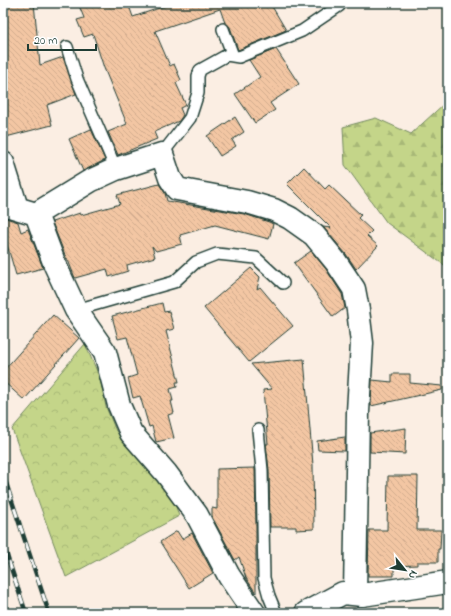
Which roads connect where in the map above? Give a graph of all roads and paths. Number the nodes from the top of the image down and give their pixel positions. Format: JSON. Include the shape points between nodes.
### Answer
{"nodes":[{"id":1,"x":339,"y":3,"type":"edge"},
{"id":2,"x":223,"y":29,"type":"dead end"},
{"id":3,"x":68,"y":47,"type":"dead end"},
{"id":4,"x":233,"y":56,"type":"junction"},
{"id":5,"x":162,"y":154,"type":"junction"},
{"id":6,"x":3,"y":163,"type":"edge"},
{"id":7,"x":116,"y":169,"type":"junction"},
{"id":8,"x":18,"y":209,"type":"edge"},
{"id":9,"x":283,"y":283,"type":"dead end"},
{"id":10,"x":76,"y":310,"type":"junction"},
{"id":11,"x":258,"y":430,"type":"dead end"},
{"id":12,"x":448,"y":582,"type":"edge"},
{"id":13,"x":355,"y":594,"type":"junction"},
{"id":14,"x":254,"y":613,"type":"edge"},
{"id":15,"x":276,"y":613,"type":"edge"},
{"id":16,"x":306,"y":613,"type":"edge"}],
"edges":[{"from":1,"to":4,"type":"lane","via":[[339,6],[329,14],[302,31],[253,52],[239,57]]},
{"from":2,"to":4,"type":"lane"},
{"from":3,"to":7,"type":"lane","via":[[77,79]]},
{"from":4,"to":5,"type":"lane","via":[[227,55],[200,70],[198,93],[190,118]]},
{"from":5,"to":7,"type":"street"},
{"from":5,"to":13,"type":"street","via":[[170,178],[177,189],[247,202],[274,210],[310,232],[336,262],[354,289],[362,343],[358,412]]},
{"from":6,"to":8,"type":"street"},
{"from":7,"to":8,"type":"street"},
{"from":8,"to":10,"type":"street","via":[[55,265]]},
{"from":9,"to":10,"type":"lane","via":[[256,258],[217,254],[196,262],[174,282]]},
{"from":10,"to":14,"type":"street","via":[[105,352],[119,406],[131,433],[166,473],[197,516],[229,576]]},
{"from":11,"to":15,"type":"lane","via":[[262,470],[264,578]]},
{"from":12,"to":13,"type":"street"},
{"from":13,"to":16,"type":"street","via":[[343,593]]}]}
